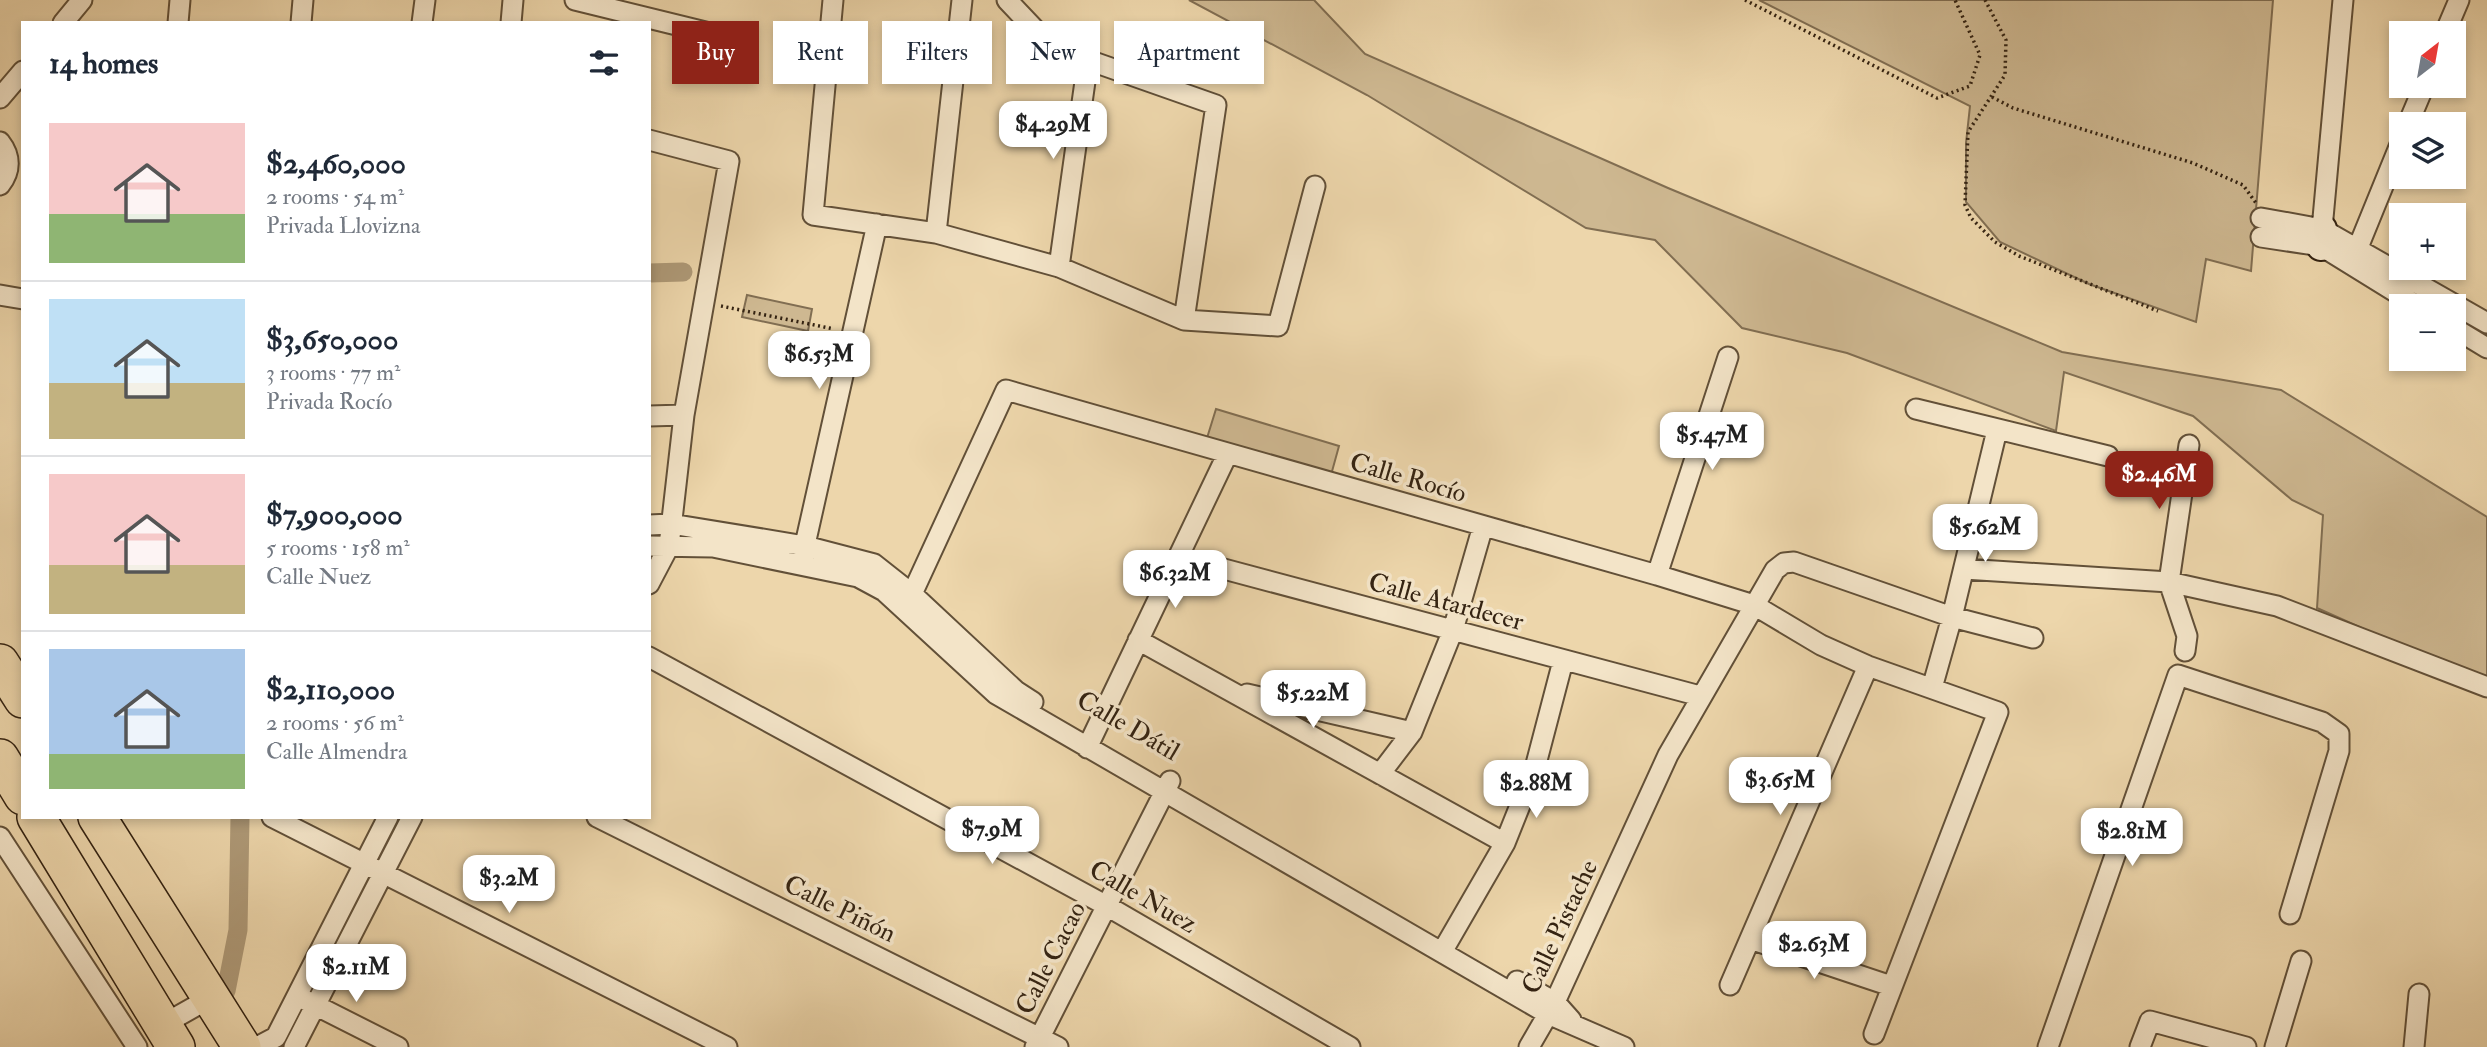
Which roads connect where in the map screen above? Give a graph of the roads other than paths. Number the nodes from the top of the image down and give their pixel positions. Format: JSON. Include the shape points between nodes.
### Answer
{"nodes":[{"id":1,"x":82,"y":0,"type":"edge"},
{"id":2,"x":180,"y":0,"type":"edge"},
{"id":3,"x":303,"y":0,"type":"edge"},
{"id":4,"x":425,"y":0,"type":"edge"},
{"id":5,"x":513,"y":0,"type":"edge"},
{"id":6,"x":575,"y":0,"type":"edge"},
{"id":7,"x":833,"y":0,"type":"edge"},
{"id":8,"x":962,"y":0,"type":"edge"},
{"id":9,"x":1007,"y":0,"type":"edge"},
{"id":10,"x":2343,"y":0,"type":"edge"},
{"id":11,"x":2459,"y":0,"type":"edge"},
{"id":12,"x":65,"y":21,"type":"edge"},
{"id":13,"x":178,"y":21,"type":"edge"},
{"id":14,"x":301,"y":21,"type":"edge"},
{"id":15,"x":422,"y":21,"type":"edge"},
{"id":16,"x":511,"y":21,"type":"edge"},
{"id":17,"x":1027,"y":21,"type":"edge"},
{"id":18,"x":2450,"y":21,"type":"edge"},
{"id":19,"x":672,"y":24,"type":"edge"},
{"id":20,"x":1100,"y":64,"type":"edge"},
{"id":21,"x":21,"y":73,"type":"edge"},
{"id":22,"x":1085,"y":84,"type":"edge"},
{"id":23,"x":0,"y":98,"type":"edge"},
{"id":24,"x":0,"y":142,"type":"edge"},
{"id":25,"x":651,"y":142,"type":"edge"},
{"id":26,"x":2389,"y":171,"type":"edge"},
{"id":27,"x":0,"y":185,"type":"edge"},
{"id":28,"x":1315,"y":186,"type":"dead end"},
{"id":29,"x":877,"y":225,"type":"junction"},
{"id":30,"x":2264,"y":225,"type":"road end"},
{"id":31,"x":936,"y":233,"type":"junction"},
{"id":32,"x":2322,"y":238,"type":"junction"},
{"id":33,"x":2357,"y":250,"type":"junction"},
{"id":34,"x":1059,"y":267,"type":"junction"},
{"id":35,"x":2401,"y":294,"type":"edge"},
{"id":36,"x":0,"y":295,"type":"edge"},
{"id":37,"x":21,"y":299,"type":"edge"},
{"id":38,"x":1184,"y":320,"type":"junction"},
{"id":39,"x":2487,"y":322,"type":"edge"},
{"id":40,"x":2466,"y":336,"type":"edge"},
{"id":41,"x":2482,"y":346,"type":"edge"},
{"id":42,"x":1728,"y":356,"type":"dead end"},
{"id":43,"x":1916,"y":409,"type":"dead end"},
{"id":44,"x":684,"y":415,"type":"junction"},
{"id":45,"x":651,"y":416,"type":"edge"},
{"id":46,"x":1997,"y":430,"type":"junction"},
{"id":47,"x":2189,"y":445,"type":"dead end"},
{"id":48,"x":1227,"y":455,"type":"junction"},
{"id":49,"x":2108,"y":456,"type":"dead end"},
{"id":50,"x":671,"y":524,"type":"junction"},
{"id":51,"x":651,"y":525,"type":"edge"},
{"id":52,"x":1483,"y":526,"type":"junction"},
{"id":53,"x":659,"y":546,"type":"edge"},
{"id":54,"x":803,"y":556,"type":"junction"},
{"id":55,"x":1178,"y":557,"type":"junction"},
{"id":56,"x":1964,"y":569,"type":"junction"},
{"id":57,"x":1657,"y":575,"type":"junction"},
{"id":58,"x":651,"y":576,"type":"edge"},
{"id":59,"x":2169,"y":582,"type":"junction"},
{"id":60,"x":912,"y":594,"type":"junction"},
{"id":61,"x":1754,"y":606,"type":"junction"},
{"id":62,"x":1952,"y":617,"type":"junction"},
{"id":63,"x":1453,"y":630,"type":"junction"},
{"id":64,"x":2033,"y":638,"type":"dead end"},
{"id":65,"x":1138,"y":640,"type":"junction"},
{"id":66,"x":2185,"y":652,"type":"dead end"},
{"id":67,"x":651,"y":658,"type":"edge"},
{"id":68,"x":1563,"y":661,"type":"junction"},
{"id":69,"x":0,"y":663,"type":"edge"},
{"id":70,"x":1868,"y":666,"type":"junction"},
{"id":71,"x":2487,"y":687,"type":"edge"},
{"id":72,"x":1932,"y":688,"type":"junction"},
{"id":73,"x":1223,"y":689,"type":"junction"},
{"id":74,"x":21,"y":696,"type":"edge"},
{"id":75,"x":1700,"y":696,"type":"junction"},
{"id":76,"x":1412,"y":732,"type":"junction"},
{"id":77,"x":1090,"y":742,"type":"junction"},
{"id":78,"x":0,"y":758,"type":"edge"},
{"id":79,"x":1380,"y":774,"type":"junction"},
{"id":80,"x":1168,"y":786,"type":"junction"},
{"id":81,"x":21,"y":793,"type":"edge"},
{"id":82,"x":37,"y":819,"type":"edge"},
{"id":83,"x":98,"y":819,"type":"edge"},
{"id":84,"x":276,"y":819,"type":"edge"},
{"id":85,"x":387,"y":819,"type":"edge"},
{"id":86,"x":411,"y":819,"type":"edge"},
{"id":87,"x":601,"y":819,"type":"edge"},
{"id":88,"x":0,"y":837,"type":"edge"},
{"id":89,"x":1505,"y":843,"type":"junction"},
{"id":90,"x":364,"y":866,"type":"junction"},
{"id":91,"x":383,"y":875,"type":"junction"},
{"id":92,"x":1107,"y":906,"type":"junction"},
{"id":93,"x":2290,"y":914,"type":"dead end"},
{"id":94,"x":1749,"y":939,"type":"junction"},
{"id":95,"x":1445,"y":947,"type":"junction"},
{"id":96,"x":2301,"y":961,"type":"dead end"},
{"id":97,"x":1730,"y":985,"type":"dead end"},
{"id":98,"x":1891,"y":986,"type":"junction"},
{"id":99,"x":2419,"y":994,"type":"dead end"},
{"id":100,"x":297,"y":996,"type":"junction"},
{"id":101,"x":210,"y":998,"type":"junction"},
{"id":102,"x":316,"y":1006,"type":"junction"},
{"id":103,"x":1552,"y":1008,"type":"junction"},
{"id":104,"x":1874,"y":1034,"type":"dead end"},
{"id":105,"x":149,"y":1042,"type":"edge"},
{"id":106,"x":1037,"y":1042,"type":"edge"},
{"id":107,"x":242,"y":1047,"type":"edge"},
{"id":108,"x":257,"y":1047,"type":"edge"},
{"id":109,"x":294,"y":1047,"type":"edge"},
{"id":110,"x":398,"y":1047,"type":"edge"},
{"id":111,"x":727,"y":1047,"type":"edge"},
{"id":112,"x":1058,"y":1047,"type":"edge"},
{"id":113,"x":1350,"y":1047,"type":"edge"},
{"id":114,"x":1529,"y":1047,"type":"edge"},
{"id":115,"x":1624,"y":1047,"type":"edge"},
{"id":116,"x":2048,"y":1047,"type":"edge"},
{"id":117,"x":2140,"y":1047,"type":"edge"},
{"id":118,"x":2246,"y":1047,"type":"edge"},
{"id":119,"x":2275,"y":1047,"type":"edge"},
{"id":120,"x":2414,"y":1047,"type":"edge"}],
"edges":[{"from":1,"to":12,"type":"street"},
{"from":2,"to":13,"type":"street"},
{"from":3,"to":14,"type":"street"},
{"from":4,"to":15,"type":"street"},
{"from":5,"to":16,"type":"street"},
{"from":6,"to":19,"type":"street"},
{"from":7,"to":29,"type":"street","via":[[813,215]]},
{"from":8,"to":31,"type":"street"},
{"from":9,"to":17,"type":"street"},
{"from":10,"to":32,"type":"street"},
{"from":11,"to":18,"type":"street"},
{"from":20,"to":38,"type":"street","via":[[1216,105]]},
{"from":21,"to":23,"type":"street"},
{"from":22,"to":34,"type":"street"},
{"from":24,"to":27,"type":"street","via":[[8,169]]},
{"from":25,"to":44,"type":"street","via":[[729,161]]},
{"from":26,"to":33,"type":"street"},
{"from":28,"to":38,"type":"street","via":[[1278,326]]},
{"from":29,"to":31,"type":"street"},
{"from":29,"to":54,"type":"street"},
{"from":30,"to":32,"type":"street"},
{"from":31,"to":34,"type":"street"},
{"from":32,"to":33,"type":"street"},
{"from":32,"to":35,"type":"street"},
{"from":33,"to":39,"type":"street"},
{"from":34,"to":38,"type":"street"},
{"from":36,"to":37,"type":"street"},
{"from":39,"to":41,"type":"street"},
{"from":40,"to":41,"type":"street"},
{"from":42,"to":57,"type":"street"},
{"from":43,"to":46,"type":"street"},
{"from":44,"to":45,"type":"street"},
{"from":44,"to":50,"type":"street"},
{"from":46,"to":49,"type":"street"},
{"from":46,"to":56,"type":"street"},
{"from":47,"to":59,"type":"street"},
{"from":48,"to":52,"type":"street","name":"Calle Rocío"},
{"from":48,"to":55,"type":"street"},
{"from":48,"to":60,"type":"street","name":"Calle Rocío","via":[[1006,390]]},
{"from":50,"to":51,"type":"street","name":"Calle Dátil"},
{"from":50,"to":53,"type":"street"},
{"from":50,"to":54,"type":"street","name":"Calle Dátil"},
{"from":52,"to":57,"type":"street","name":"Calle Rocío"},
{"from":52,"to":63,"type":"street"},
{"from":53,"to":54,"type":"street","name":"Calle Dátil"},
{"from":53,"to":58,"type":"street"},
{"from":54,"to":60,"type":"street","name":"Calle Dátil","via":[[874,564]]},
{"from":54,"to":77,"type":"street","name":"Calle Dátil","via":[[884,591],[996,694]]},
{"from":55,"to":63,"type":"street","name":"Calle Atardecer"},
{"from":55,"to":65,"type":"street"},
{"from":56,"to":59,"type":"street"},
{"from":56,"to":62,"type":"street"},
{"from":57,"to":61,"type":"street","name":"Calle Rocío"},
{"from":59,"to":66,"type":"street","via":[[2187,636]]},
{"from":59,"to":71,"type":"street","via":[[2277,606]]},
{"from":60,"to":77,"type":"street","name":"Calle Dátil","via":[[1016,691]]},
{"from":61,"to":62,"type":"street","name":"Calle Pistache","via":[[1775,570],[1794,562]]},
{"from":61,"to":70,"type":"street","name":"Calle Rocío"},
{"from":61,"to":75,"type":"street","name":"Calle Pistache"},
{"from":62,"to":64,"type":"street","name":"Calle Pistache"},
{"from":62,"to":72,"type":"street"},
{"from":63,"to":68,"type":"street","name":"Calle Atardecer"},
{"from":63,"to":76,"type":"street"},
{"from":65,"to":73,"type":"street"},
{"from":65,"to":77,"type":"street"},
{"from":67,"to":92,"type":"street","name":"Calle Nuez"},
{"from":68,"to":75,"type":"street","name":"Calle Atardecer"},
{"from":68,"to":89,"type":"street","via":[[1535,768]]},
{"from":69,"to":74,"type":"highway"},
{"from":70,"to":72,"type":"street","name":"Calle Rocío"},
{"from":70,"to":94,"type":"street"},
{"from":72,"to":98,"type":"street","name":"Calle Rocío","via":[[1998,712]]},
{"from":73,"to":76,"type":"street"},
{"from":73,"to":79,"type":"street"},
{"from":75,"to":103,"type":"street","name":"Calle Pistache","via":[[1668,755]]},
{"from":76,"to":79,"type":"street"},
{"from":77,"to":80,"type":"street","name":"Calle Dátil"},
{"from":78,"to":81,"type":"highway"},
{"from":79,"to":89,"type":"street"},
{"from":80,"to":92,"type":"street","name":"Calle Cacao"},
{"from":80,"to":95,"type":"street","name":"Calle Dátil"},
{"from":82,"to":105,"type":"highway"},
{"from":83,"to":101,"type":"highway"},
{"from":84,"to":90,"type":"street"},
{"from":85,"to":90,"type":"street"},
{"from":86,"to":91,"type":"street"},
{"from":87,"to":106,"type":"street","name":"Calle Piñón"},
{"from":88,"to":105,"type":"street"},
{"from":89,"to":95,"type":"street"},
{"from":90,"to":91,"type":"street"},
{"from":90,"to":100,"type":"street"},
{"from":91,"to":102,"type":"street"},
{"from":91,"to":111,"type":"street"},
{"from":92,"to":106,"type":"street","name":"Calle Cacao"},
{"from":92,"to":113,"type":"street","name":"Calle Nuez"},
{"from":93,"to":116,"type":"street","via":[[2339,751],[2339,734],[2322,722],[2178,676]]},
{"from":94,"to":97,"type":"street"},
{"from":94,"to":98,"type":"street"},
{"from":95,"to":103,"type":"street","name":"Calle Dátil"},
{"from":96,"to":119,"type":"street"},
{"from":98,"to":104,"type":"street"},
{"from":99,"to":120,"type":"street"},
{"from":100,"to":102,"type":"street"},
{"from":100,"to":108,"type":"street","via":[[276,1037]]},
{"from":101,"to":105,"type":"street"},
{"from":101,"to":107,"type":"highway"},
{"from":102,"to":109,"type":"street"},
{"from":102,"to":110,"type":"street"},
{"from":103,"to":114,"type":"street","name":"Calle Pistache"},
{"from":103,"to":115,"type":"street","name":"Calle Dátil"},
{"from":106,"to":112,"type":"street","name":"Calle Piñón"},
{"from":117,"to":118,"type":"street","via":[[2150,1021]]}]}
